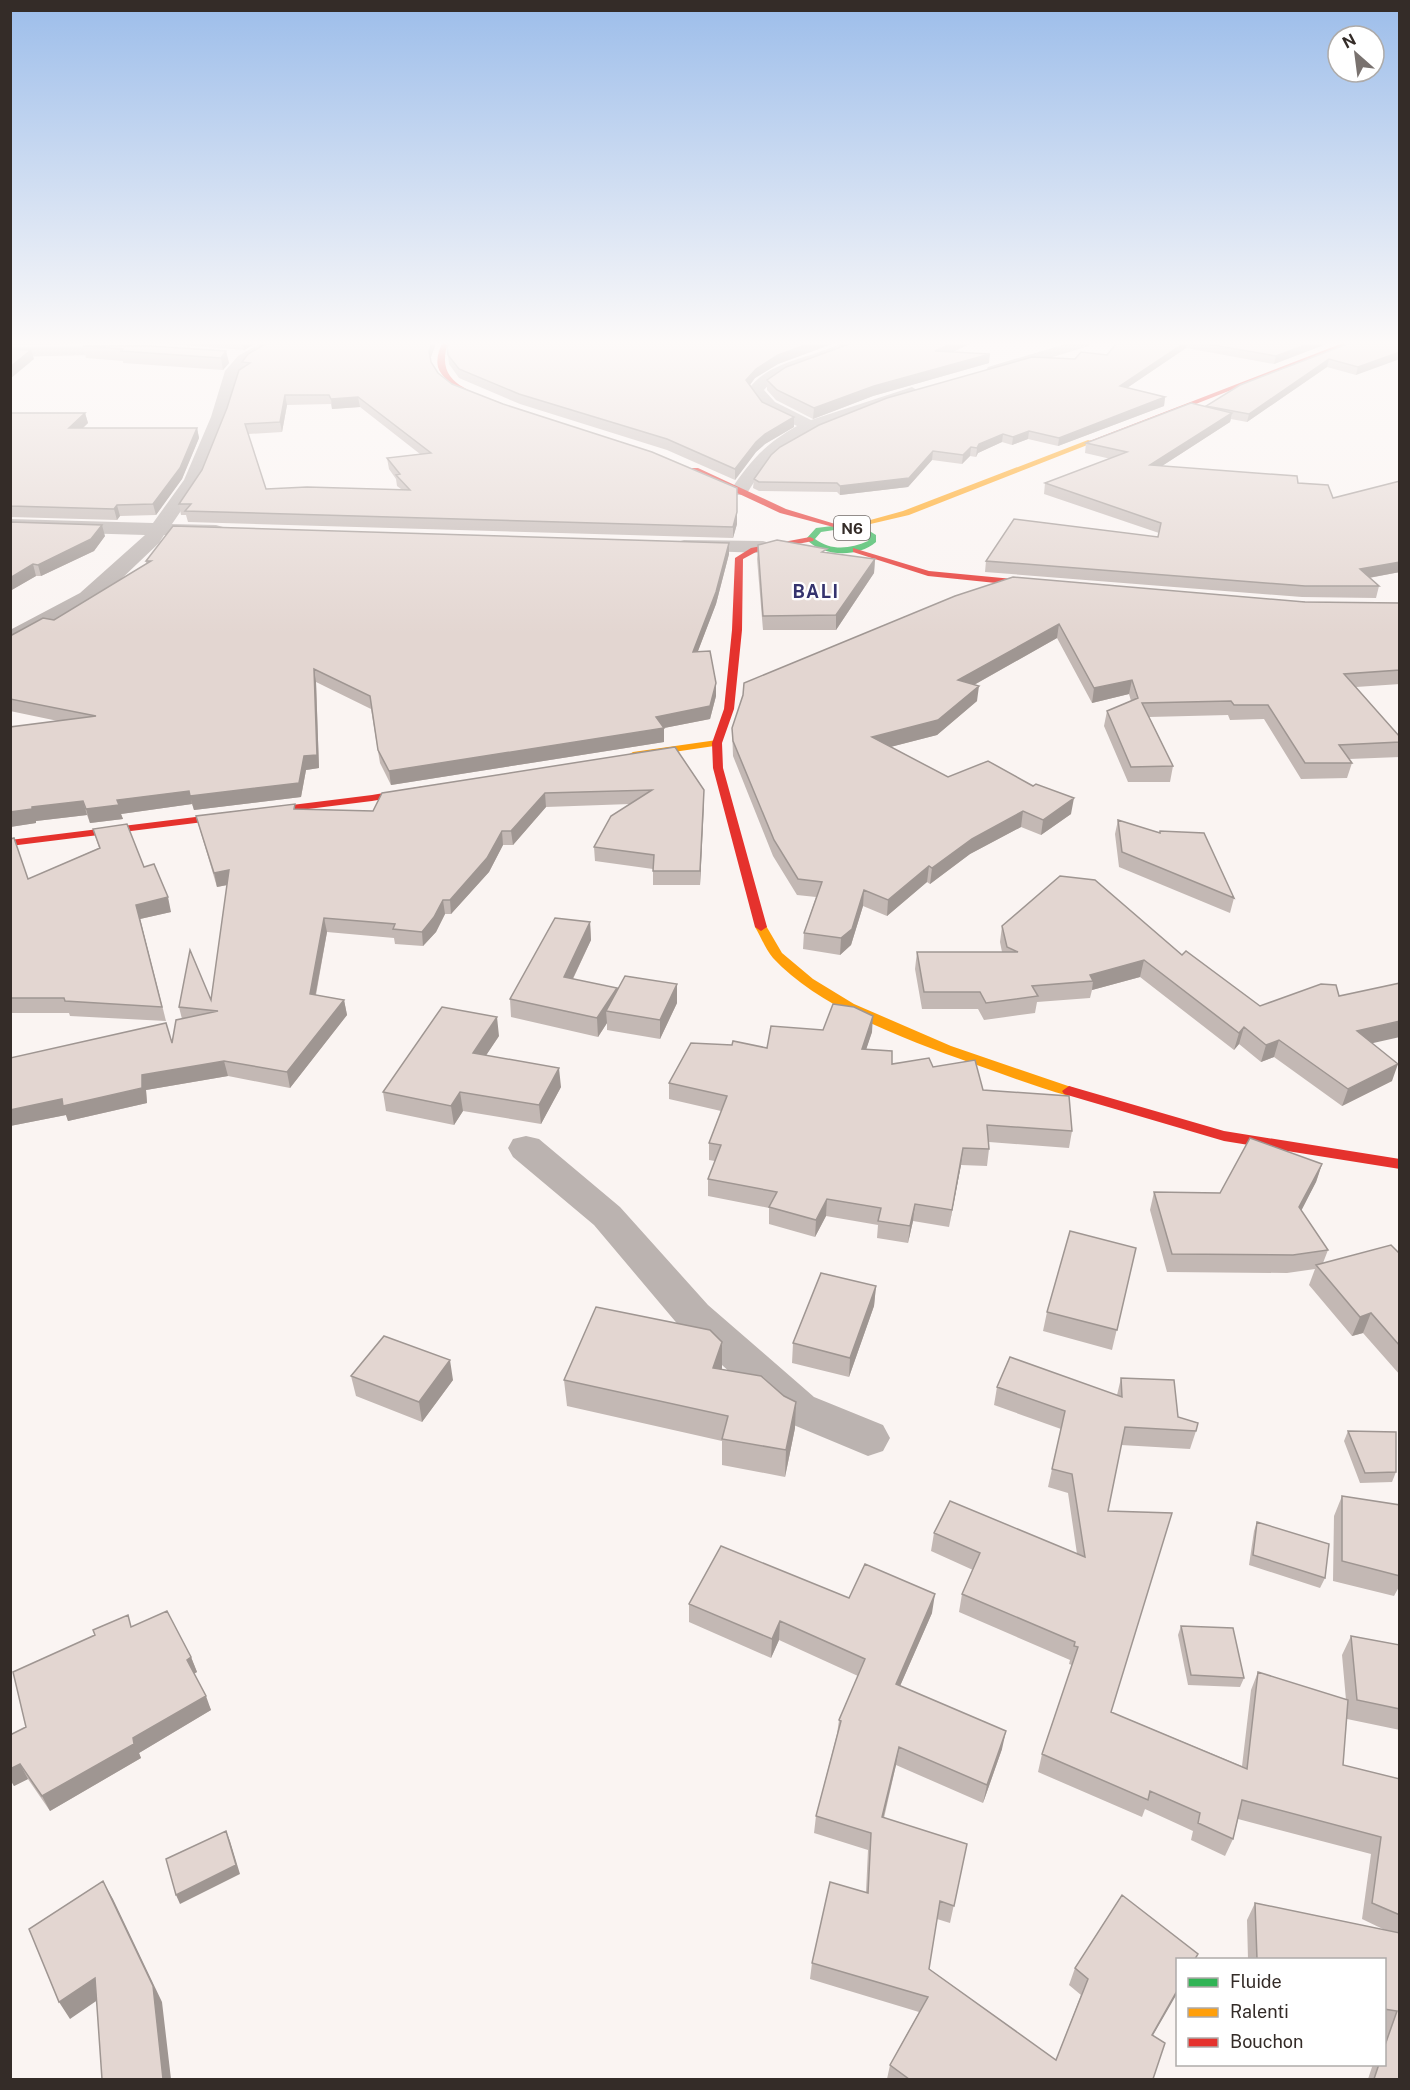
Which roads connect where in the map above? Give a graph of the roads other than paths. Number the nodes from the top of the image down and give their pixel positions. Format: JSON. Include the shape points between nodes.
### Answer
{"nodes":[{"id":1,"x":209,"y":441,"type":"edge"},
{"id":2,"x":788,"y":441,"type":"edge"},
{"id":3,"x":1094,"y":441,"type":"edge"},
{"id":4,"x":678,"y":463,"type":"edge"},
{"id":5,"x":740,"y":491,"type":"junction"},
{"id":6,"x":783,"y":511,"type":"junction"},
{"id":7,"x":906,"y":513,"type":"junction"},
{"id":8,"x":10,"y":525,"type":"edge"},
{"id":9,"x":845,"y":527,"type":"junction"},
{"id":10,"x":160,"y":530,"type":"junction"},
{"id":11,"x":238,"y":531,"type":"edge"},
{"id":12,"x":811,"y":537,"type":"junction"},
{"id":13,"x":873,"y":537,"type":"junction"},
{"id":14,"x":666,"y":545,"type":"edge"},
{"id":15,"x":763,"y":548,"type":"junction"},
{"id":16,"x":855,"y":550,"type":"junction"},
{"id":17,"x":1009,"y":583,"type":"junction"},
{"id":18,"x":1060,"y":586,"type":"edge"},
{"id":19,"x":955,"y":598,"type":"edge"},
{"id":20,"x":10,"y":639,"type":"edge"},
{"id":21,"x":717,"y":743,"type":"junction"},
{"id":22,"x":618,"y":757,"type":"edge"},
{"id":23,"x":441,"y":786,"type":"edge"},
{"id":24,"x":10,"y":843,"type":"edge"},
{"id":25,"x":526,"y":1148,"type":"dead end"},
{"id":26,"x":1400,"y":1164,"type":"edge"},
{"id":27,"x":868,"y":1438,"type":"dead end"}],
"edges":[{"from":1,"to":10,"type":"street","via":[[193,480]]},
{"from":2,"to":5,"type":"street","via":[[763,458]]},
{"from":3,"to":7,"type":"main road","number":"N6"},
{"from":4,"to":5,"type":"main road","number":"N6"},
{"from":5,"to":6,"type":"main road","number":"N6"},
{"from":6,"to":9,"type":"main road","number":"N6"},
{"from":6,"to":12,"type":"main road","number":"N6"},
{"from":7,"to":9,"type":"main road","number":"N6"},
{"from":7,"to":13,"type":"main road","number":"N6"},
{"from":8,"to":10,"type":"street"},
{"from":9,"to":12,"type":"main road","number":"N6","via":[[818,530]]},
{"from":9,"to":13,"type":"main road","number":"N6","via":[[860,529]]},
{"from":10,"to":11,"type":"street"},
{"from":10,"to":20,"type":"street","via":[[88,598]]},
{"from":12,"to":15,"type":"main road"},
{"from":12,"to":16,"type":"main road","number":"N6","via":[[831,550]]},
{"from":13,"to":16,"type":"main road","number":"N6","via":[[872,542]]},
{"from":14,"to":15,"type":"street"},
{"from":15,"to":21,"type":"main road","via":[[739,558],[740,688]]},
{"from":16,"to":17,"type":"main road","via":[[927,573]]},
{"from":17,"to":18,"type":"main road"},
{"from":17,"to":19,"type":"street"},
{"from":21,"to":22,"type":"main road"},
{"from":21,"to":26,"type":"main road","via":[[725,800],[764,933],[779,958],[830,997],[945,1049],[1091,1099],[1224,1136]]},
{"from":23,"to":24,"type":"main road"},
{"from":25,"to":27,"type":"street","via":[[607,1216],[694,1316],[799,1409]]}]}
